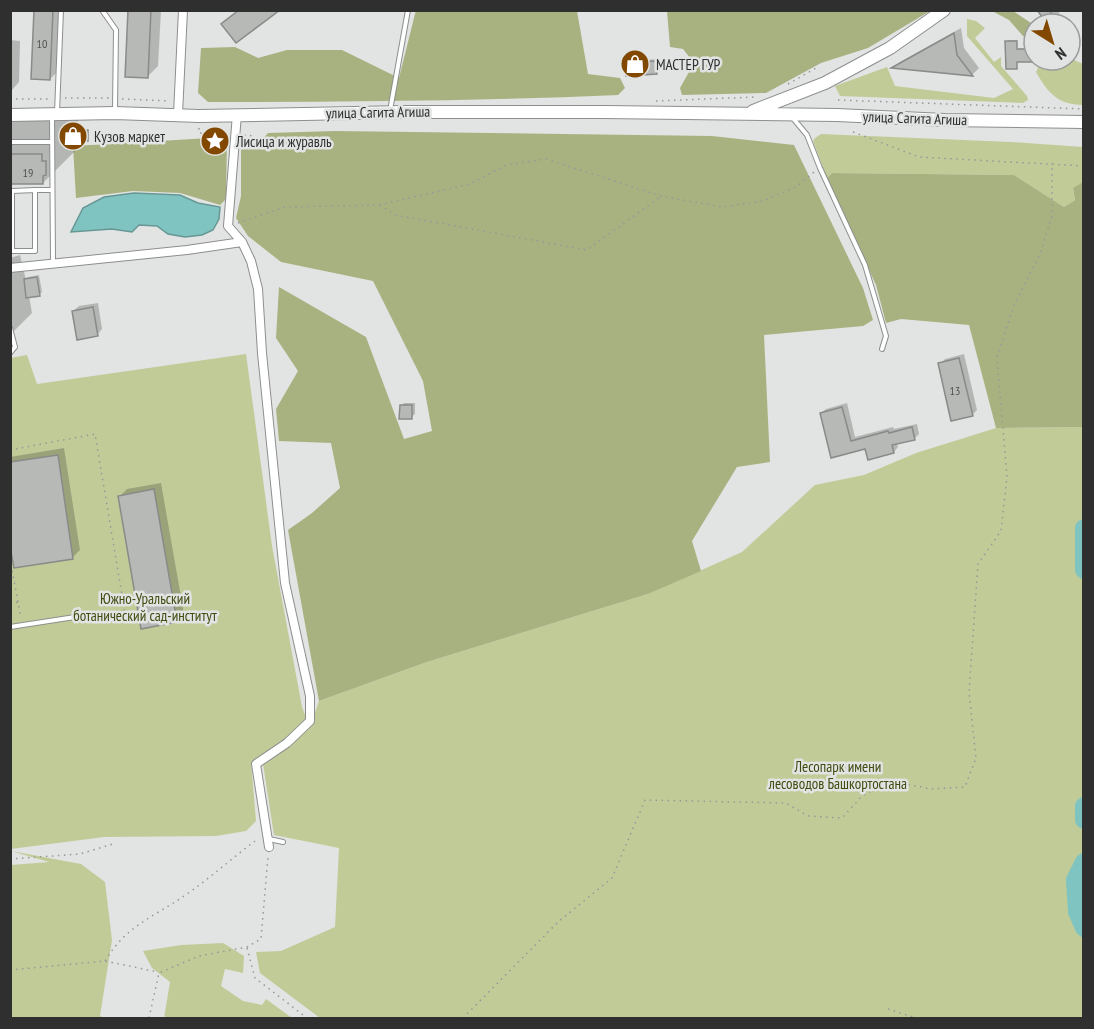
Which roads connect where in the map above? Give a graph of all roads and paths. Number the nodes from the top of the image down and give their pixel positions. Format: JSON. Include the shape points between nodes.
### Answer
{"nodes":[{"id":1,"x":61,"y":10,"type":"edge"},
{"id":2,"x":102,"y":10,"type":"edge"},
{"id":3,"x":183,"y":10,"type":"edge"},
{"id":4,"x":408,"y":10,"type":"edge"},
{"id":5,"x":944,"y":10,"type":"edge"},
{"id":6,"x":837,"y":100,"type":"dead end"},
{"id":7,"x":391,"y":105,"type":"dead end"},
{"id":8,"x":1083,"y":109,"type":"edge"},
{"id":9,"x":54,"y":114,"type":"junction"},
{"id":10,"x":115,"y":114,"type":"junction"},
{"id":11,"x":178,"y":114,"type":"junction"},
{"id":12,"x":237,"y":114,"type":"junction"},
{"id":13,"x":746,"y":114,"type":"junction"},
{"id":14,"x":790,"y":114,"type":"junction"},
{"id":15,"x":10,"y":115,"type":"edge"},
{"id":16,"x":199,"y":116,"type":"junction"},
{"id":17,"x":1083,"y":122,"type":"edge"},
{"id":18,"x":853,"y":132,"type":"dead end"},
{"id":19,"x":235,"y":134,"type":"junction"},
{"id":20,"x":254,"y":136,"type":"dead end"},
{"id":21,"x":10,"y":142,"type":"edge"},
{"id":22,"x":52,"y":142,"type":"junction"},
{"id":23,"x":1052,"y":163,"type":"junction"},
{"id":24,"x":1083,"y":166,"type":"edge"},
{"id":25,"x":46,"y":168,"type":"dead end"},
{"id":26,"x":52,"y":168,"type":"junction"},
{"id":27,"x":819,"y":168,"type":"junction"},
{"id":28,"x":35,"y":190,"type":"junction"},
{"id":29,"x":52,"y":190,"type":"junction"},
{"id":30,"x":661,"y":196,"type":"junction"},
{"id":31,"x":379,"y":205,"type":"junction"},
{"id":32,"x":228,"y":226,"type":"junction"},
{"id":33,"x":242,"y":242,"type":"junction"},
{"id":34,"x":53,"y":263,"type":"junction"},
{"id":35,"x":10,"y":268,"type":"edge"},
{"id":36,"x":10,"y":328,"type":"edge"},
{"id":37,"x":882,"y":349,"type":"dead end"},
{"id":38,"x":10,"y":353,"type":"edge"},
{"id":39,"x":10,"y":450,"type":"edge"},
{"id":40,"x":10,"y":560,"type":"edge"},
{"id":41,"x":19,"y":602,"type":"junction"},
{"id":42,"x":10,"y":604,"type":"edge"},
{"id":43,"x":126,"y":620,"type":"joint"},
{"id":44,"x":23,"y":625,"type":"junction"},
{"id":45,"x":10,"y":627,"type":"edge"},
{"id":46,"x":255,"y":841,"type":"dead end"},
{"id":47,"x":283,"y":842,"type":"dead end"},
{"id":48,"x":268,"y":843,"type":"junction"},
{"id":49,"x":113,"y":844,"type":"dead end"},
{"id":50,"x":10,"y":860,"type":"edge"},
{"id":51,"x":247,"y":947,"type":"junction"},
{"id":52,"x":105,"y":961,"type":"junction"},
{"id":53,"x":10,"y":970,"type":"edge"},
{"id":54,"x":159,"y":973,"type":"junction"},
{"id":55,"x":888,"y":1009,"type":"dead end"},
{"id":56,"x":149,"y":1018,"type":"edge"},
{"id":57,"x":307,"y":1018,"type":"edge"},
{"id":58,"x":463,"y":1018,"type":"edge"},
{"id":59,"x":916,"y":1018,"type":"edge"}],
"edges":[{"from":1,"to":9,"type":"lane"},
{"from":2,"to":10,"type":"lane","via":[[116,30]]},
{"from":3,"to":11,"type":"street"},
{"from":4,"to":7,"type":"lane"},
{"from":5,"to":13,"type":"main road","name":"улица Сагита Агиша","via":[[890,48],[834,78]]},
{"from":6,"to":8,"type":"path"},
{"from":9,"to":10,"type":"main road","name":"улица Сагита Агиша"},
{"from":9,"to":15,"type":"main road","name":"улица Сагита Агиша"},
{"from":9,"to":22,"type":"lane"},
{"from":10,"to":11,"type":"main road","name":"улица Сагита Агиша"},
{"from":11,"to":16,"type":"main road","name":"улица Сагита Агиша"},
{"from":12,"to":13,"type":"main road","name":"улица Сагита Агиша"},
{"from":12,"to":16,"type":"main road","name":"улица Сагита Агиша"},
{"from":12,"to":19,"type":"street"},
{"from":13,"to":14,"type":"main road","name":"улица Сагита Агиша"},
{"from":14,"to":17,"type":"main road","name":"улица Сагита Агиша"},
{"from":14,"to":27,"type":"lane","via":[[807,135]]},
{"from":16,"to":19,"type":"path","via":[[199,133]]},
{"from":18,"to":23,"type":"path","via":[[919,157]]},
{"from":19,"to":20,"type":"path"},
{"from":19,"to":32,"type":"street"},
{"from":21,"to":22,"type":"lane"},
{"from":22,"to":26,"type":"lane"},
{"from":23,"to":24,"type":"path"},
{"from":23,"to":58,"type":"path","via":[[1052,216],[1040,254],[1014,305],[997,357],[1007,477],[1001,531],[978,564],[969,692],[976,758],[966,787],[931,789],[891,781],[862,796],[842,818],[808,816],[786,803],[645,800],[612,878],[558,922]]},
{"from":25,"to":26,"type":"lane"},
{"from":26,"to":29,"type":"lane"},
{"from":27,"to":30,"type":"path","via":[[796,187],[763,201],[722,207]]},
{"from":27,"to":37,"type":"lane","via":[[865,265],[886,336]]},
{"from":28,"to":28,"type":"lane","via":[[35,251],[12,251],[12,191]]},
{"from":28,"to":29,"type":"lane"},
{"from":29,"to":34,"type":"lane"},
{"from":30,"to":31,"type":"path","via":[[546,159],[506,165],[470,183]]},
{"from":30,"to":31,"type":"path","via":[[587,250],[395,215]]},
{"from":31,"to":32,"type":"path","via":[[285,207]]},
{"from":32,"to":33,"type":"street"},
{"from":33,"to":34,"type":"street"},
{"from":33,"to":48,"type":"street","via":[[258,289],[285,583],[309,696],[310,722],[256,764]]},
{"from":34,"to":35,"type":"street"},
{"from":36,"to":38,"type":"lane","via":[[15,347]]},
{"from":39,"to":43,"type":"path","via":[[95,434]]},
{"from":40,"to":41,"type":"path"},
{"from":41,"to":42,"type":"path"},
{"from":41,"to":44,"type":"path"},
{"from":43,"to":44,"type":"lane","via":[[75,617]]},
{"from":44,"to":45,"type":"lane"},
{"from":46,"to":52,"type":"path","via":[[184,896],[145,918],[116,943]]},
{"from":47,"to":48,"type":"lane"},
{"from":48,"to":51,"type":"path","via":[[261,939]]},
{"from":49,"to":50,"type":"path","via":[[80,854]]},
{"from":51,"to":54,"type":"path","via":[[199,956]]},
{"from":51,"to":57,"type":"path","via":[[255,978]]},
{"from":52,"to":53,"type":"path"},
{"from":52,"to":54,"type":"path"},
{"from":54,"to":56,"type":"path"},
{"from":55,"to":59,"type":"path"}]}
